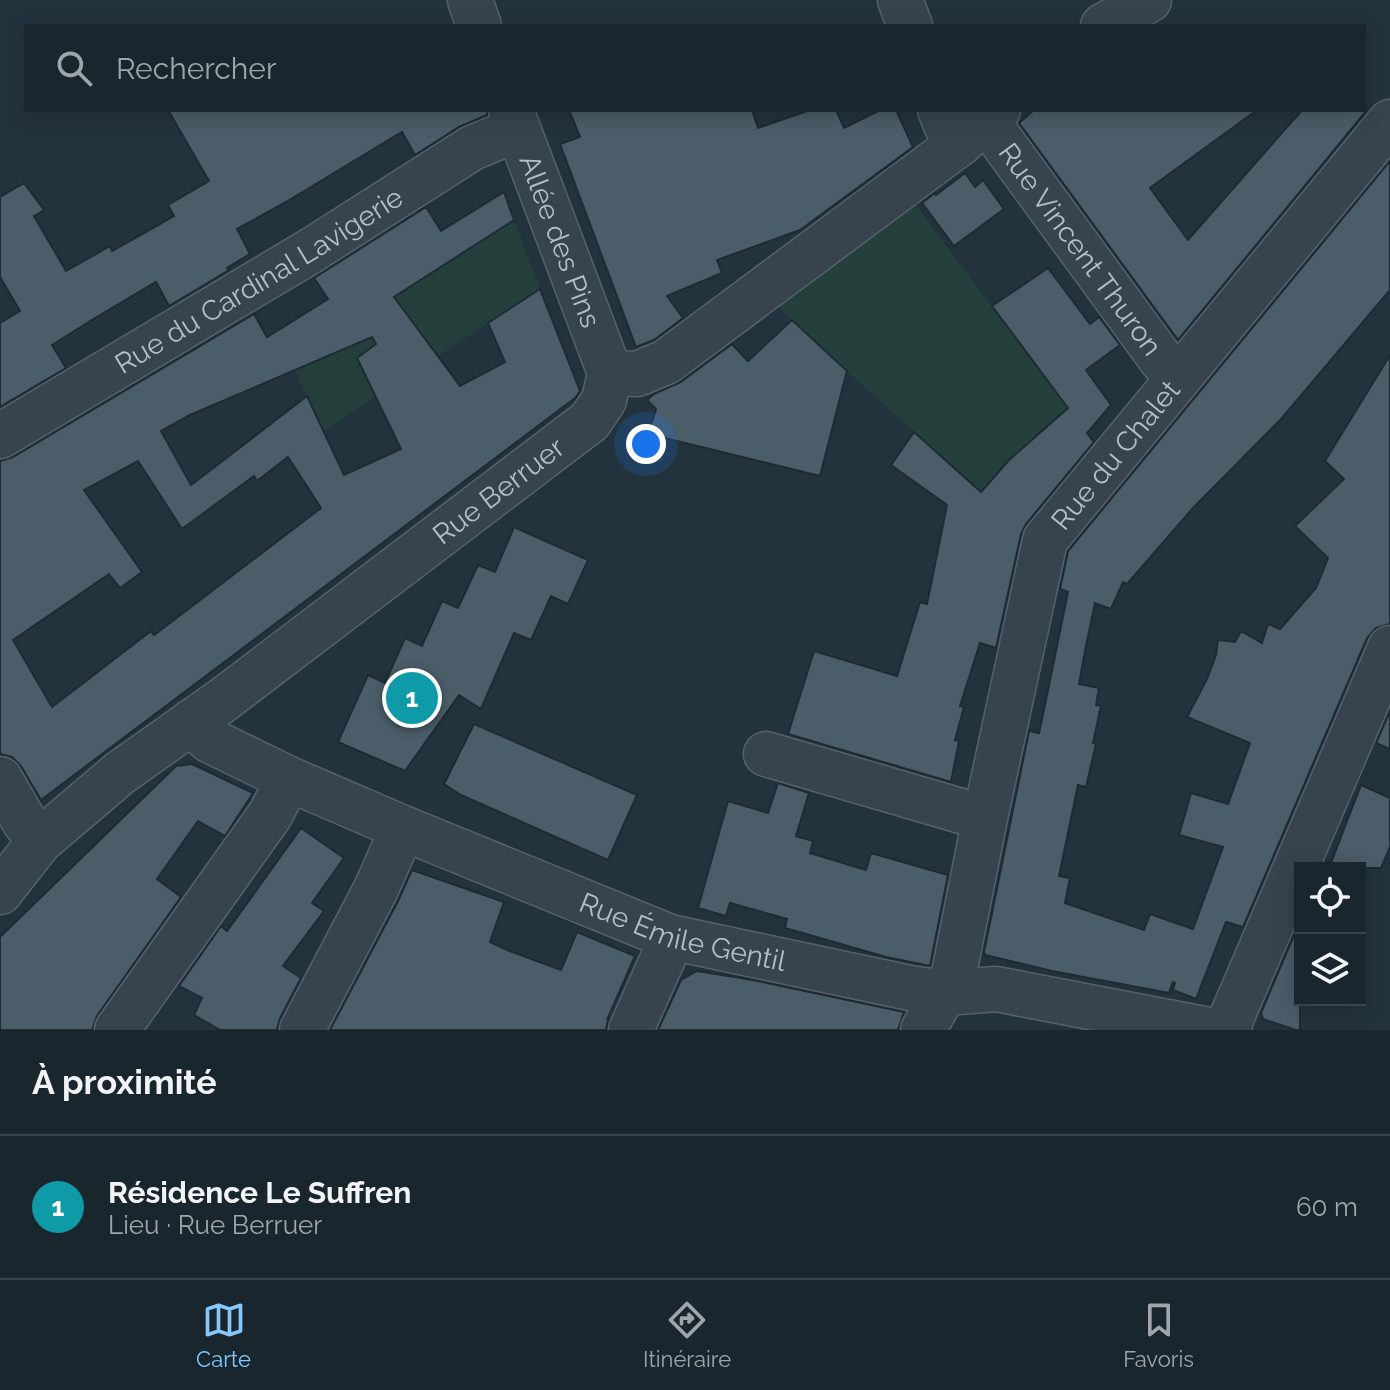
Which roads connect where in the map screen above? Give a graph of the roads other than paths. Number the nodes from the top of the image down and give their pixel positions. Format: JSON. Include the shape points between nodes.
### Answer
{"nodes":[{"id":1,"x":470,"y":0,"type":"edge"},
{"id":2,"x":900,"y":0,"type":"edge"},
{"id":3,"x":1149,"y":0,"type":"edge"},
{"id":4,"x":478,"y":24,"type":"edge"},
{"id":5,"x":909,"y":24,"type":"edge"},
{"id":6,"x":1107,"y":24,"type":"edge"},
{"id":7,"x":514,"y":120,"type":"edge"},
{"id":8,"x":971,"y":121,"type":"edge"},
{"id":9,"x":1390,"y":122,"type":"edge"},
{"id":10,"x":610,"y":373,"type":"junction"},
{"id":11,"x":1180,"y":375,"type":"junction"},
{"id":12,"x":0,"y":436,"type":"edge"},
{"id":13,"x":1390,"y":648,"type":"edge"},
{"id":14,"x":191,"y":722,"type":"junction"},
{"id":15,"x":766,"y":754,"type":"dead end"},
{"id":16,"x":0,"y":779,"type":"edge"},
{"id":17,"x":289,"y":779,"type":"junction"},
{"id":18,"x":985,"y":818,"type":"junction"},
{"id":19,"x":403,"y":828,"type":"junction"},
{"id":20,"x":40,"y":841,"type":"junction"},
{"id":21,"x":0,"y":866,"type":"edge"},
{"id":22,"x":0,"y":892,"type":"edge"},
{"id":23,"x":670,"y":937,"type":"junction"},
{"id":24,"x":945,"y":993,"type":"junction"},
{"id":25,"x":117,"y":1030,"type":"edge"},
{"id":26,"x":302,"y":1030,"type":"edge"},
{"id":27,"x":631,"y":1030,"type":"edge"},
{"id":28,"x":923,"y":1030,"type":"edge"},
{"id":29,"x":1210,"y":1030,"type":"edge"},
{"id":30,"x":1228,"y":1030,"type":"edge"}],
"edges":[{"from":1,"to":4,"type":"street"},
{"from":2,"to":5,"type":"street"},
{"from":3,"to":6,"type":"street"},
{"from":7,"to":10,"type":"street","name":"Allée des Pins"},
{"from":7,"to":12,"type":"street","name":"Rue du Cardinal Lavigerie","via":[[312,250]]},
{"from":8,"to":10,"type":"street","via":[[666,362],[637,374]]},
{"from":8,"to":11,"type":"street","name":"Rue Vincent Thuron","via":[[997,132],[1163,362]]},
{"from":9,"to":11,"type":"street","name":"Rue du Chalet"},
{"from":10,"to":14,"type":"street","name":"Rue Berruer","via":[[604,400],[590,421]]},
{"from":11,"to":18,"type":"street","name":"Rue du Chalet","via":[[1045,540]]},
{"from":13,"to":30,"type":"street"},
{"from":14,"to":17,"type":"street","name":"Rue Émile Gentil","via":[[209,740]]},
{"from":14,"to":20,"type":"street","name":"Rue Berruer"},
{"from":15,"to":18,"type":"street"},
{"from":16,"to":20,"type":"street"},
{"from":17,"to":19,"type":"street","name":"Rue Émile Gentil"},
{"from":17,"to":25,"type":"street","via":[[270,815]]},
{"from":18,"to":24,"type":"street","name":"Rue du Chalet","via":[[953,978]]},
{"from":19,"to":23,"type":"street","name":"Rue Émile Gentil"},
{"from":19,"to":26,"type":"street"},
{"from":20,"to":21,"type":"street"},
{"from":20,"to":22,"type":"street","name":"Rue Berruer"},
{"from":23,"to":24,"type":"street","name":"Rue Émile Gentil"},
{"from":23,"to":27,"type":"street"},
{"from":24,"to":28,"type":"street","name":"Rue du Chalet"},
{"from":24,"to":29,"type":"street","name":"Rue Émile Gentil","via":[[996,989]]}]}
